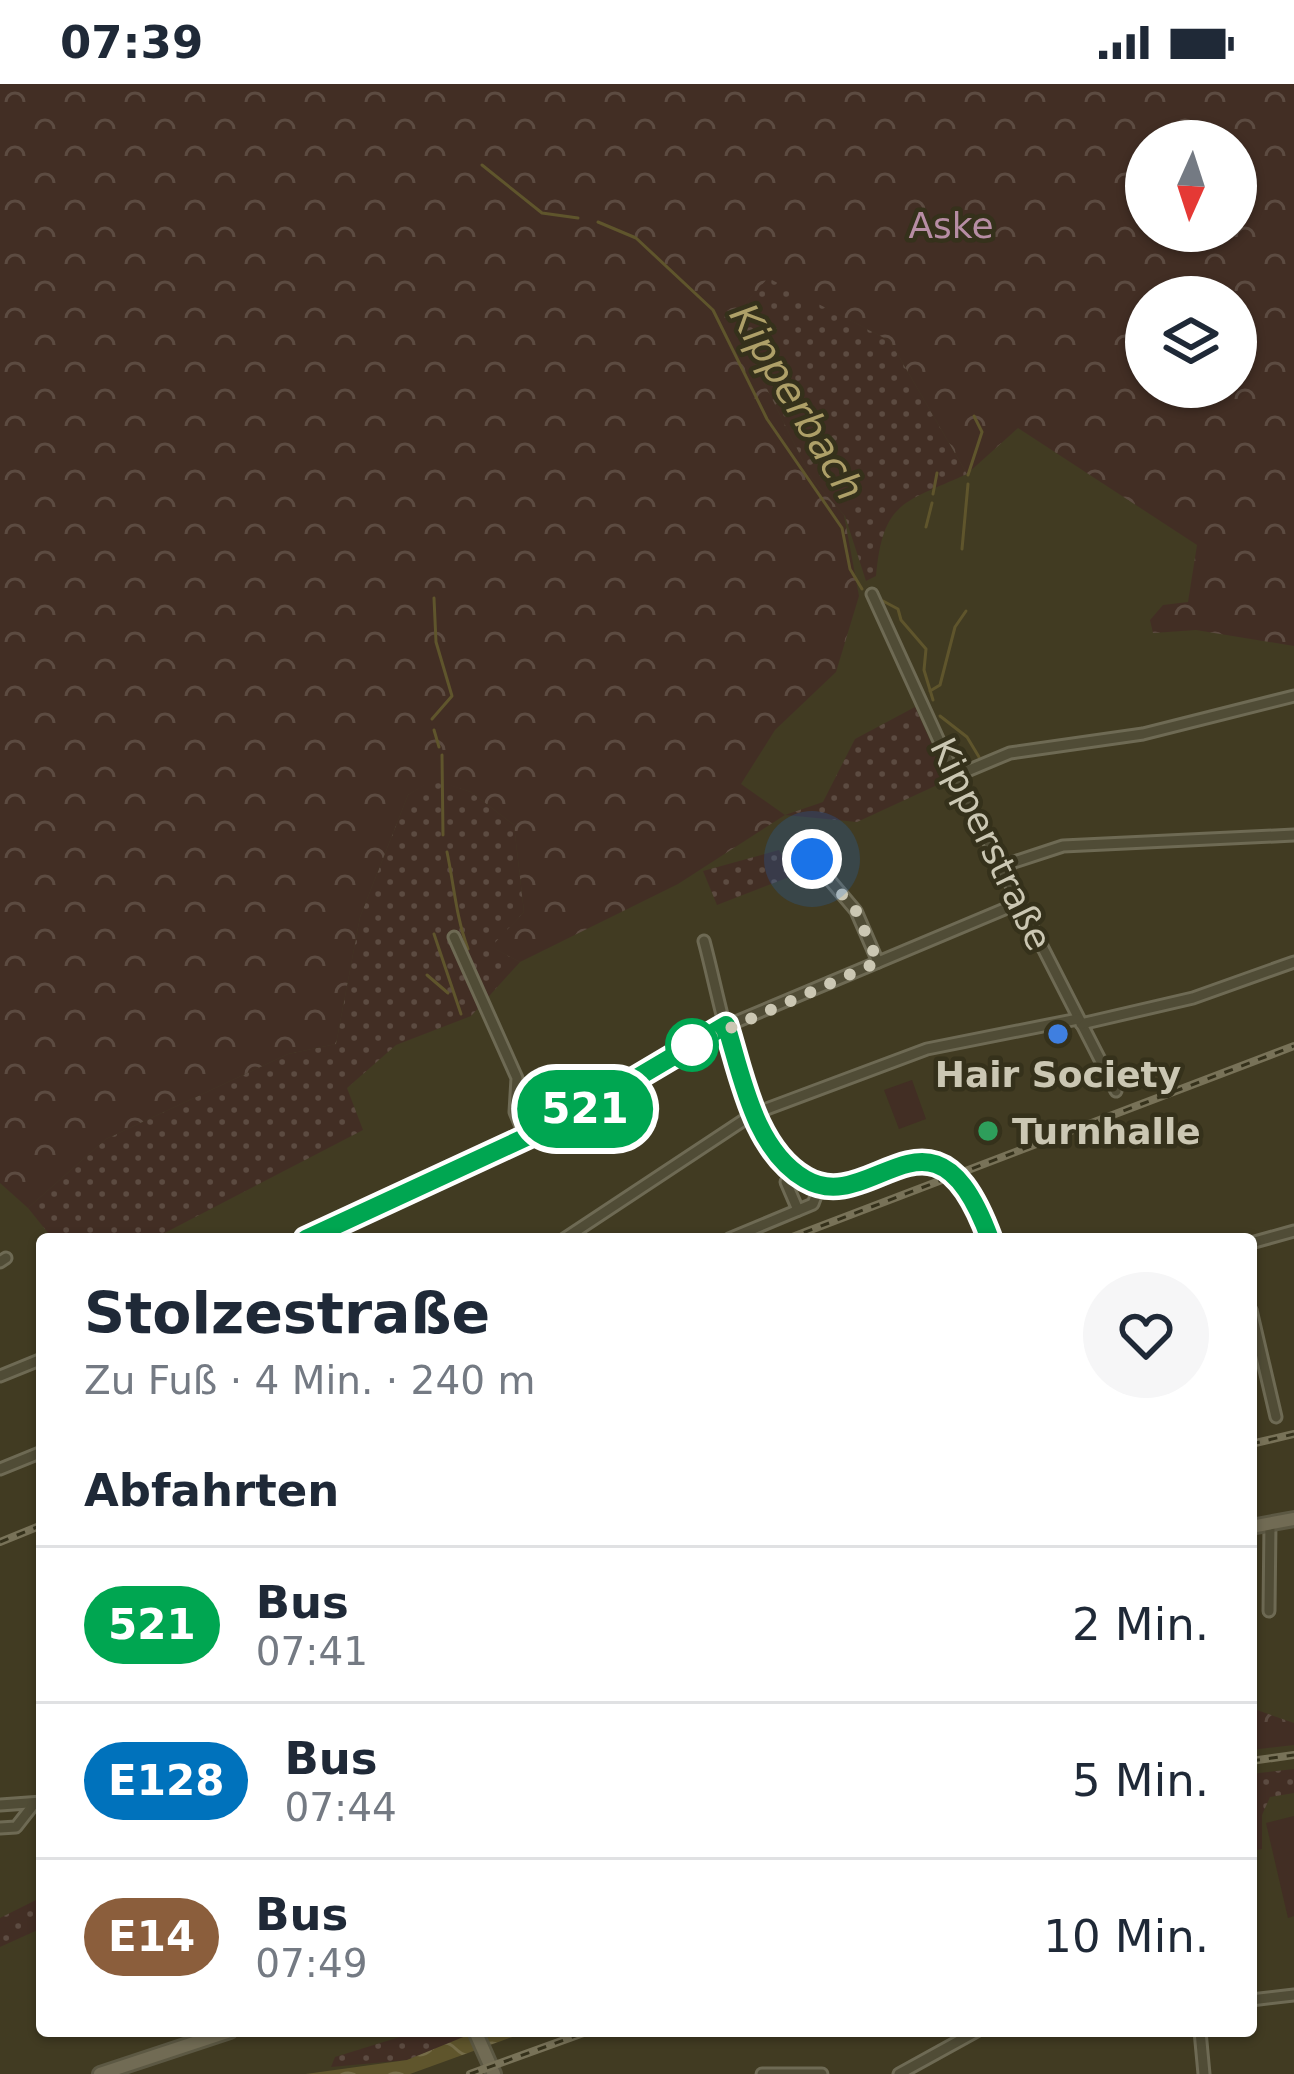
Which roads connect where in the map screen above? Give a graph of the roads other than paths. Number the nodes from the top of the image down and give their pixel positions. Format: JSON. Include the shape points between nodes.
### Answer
{"nodes":[{"id":1,"x":872,"y":594,"type":"dead end"},
{"id":2,"x":1294,"y":696,"type":"edge"},
{"id":3,"x":956,"y":776,"type":"junction"},
{"id":4,"x":1294,"y":835,"type":"edge"},
{"id":5,"x":812,"y":859,"type":"dead end"},
{"id":6,"x":1002,"y":866,"type":"junction"},
{"id":7,"x":1019,"y":903,"type":"junction"},
{"id":8,"x":454,"y":937,"type":"dead end"},
{"id":9,"x":704,"y":941,"type":"dead end"},
{"id":10,"x":878,"y":962,"type":"junction"},
{"id":11,"x":1294,"y":962,"type":"edge"},
{"id":12,"x":1080,"y":1021,"type":"junction"},
{"id":13,"x":726,"y":1025,"type":"junction"},
{"id":14,"x":1116,"y":1091,"type":"dead end"},
{"id":15,"x":753,"y":1114,"type":"junction"},
{"id":16,"x":526,"y":1138,"type":"junction"},
{"id":17,"x":786,"y":1182,"type":"dead end"},
{"id":18,"x":820,"y":1185,"type":"junction"},
{"id":19,"x":798,"y":1210,"type":"junction"},
{"id":20,"x":1294,"y":1231,"type":"edge"},
{"id":21,"x":319,"y":1233,"type":"edge"},
{"id":22,"x":573,"y":1233,"type":"edge"},
{"id":23,"x":743,"y":1233,"type":"edge"},
{"id":24,"x":988,"y":1233,"type":"edge"},
{"id":25,"x":1257,"y":1241,"type":"edge"},
{"id":26,"x":1257,"y":1336,"type":"edge"},
{"id":27,"x":36,"y":1361,"type":"edge"},
{"id":28,"x":0,"y":1376,"type":"edge"},
{"id":29,"x":1276,"y":1417,"type":"dead end"},
{"id":30,"x":36,"y":1455,"type":"edge"},
{"id":31,"x":0,"y":1469,"type":"edge"},
{"id":32,"x":1294,"y":1520,"type":"edge"},
{"id":33,"x":1270,"y":1523,"type":"junction"},
{"id":34,"x":1257,"y":1526,"type":"edge"},
{"id":35,"x":1269,"y":1611,"type":"dead end"},
{"id":36,"x":36,"y":1803,"type":"edge"},
{"id":37,"x":0,"y":1805,"type":"edge"},
{"id":38,"x":36,"y":1805,"type":"edge"},
{"id":39,"x":0,"y":1828,"type":"edge"},
{"id":40,"x":1294,"y":1995,"type":"edge"},
{"id":41,"x":1257,"y":1999,"type":"edge"},
{"id":42,"x":210,"y":2037,"type":"edge"},
{"id":43,"x":478,"y":2037,"type":"edge"},
{"id":44,"x":966,"y":2037,"type":"edge"},
{"id":45,"x":1201,"y":2037,"type":"edge"},
{"id":46,"x":100,"y":2074,"type":"edge"},
{"id":47,"x":494,"y":2074,"type":"edge"},
{"id":48,"x":763,"y":2074,"type":"edge"},
{"id":49,"x":822,"y":2074,"type":"edge"},
{"id":50,"x":899,"y":2074,"type":"edge"},
{"id":51,"x":1204,"y":2074,"type":"edge"}],
"edges":[{"from":1,"to":3,"type":"street","name":"Kipperstraße"},
{"from":2,"to":3,"type":"street","via":[[1143,734],[1010,753]]},
{"from":3,"to":6,"type":"street","name":"Kipperstraße"},
{"from":4,"to":6,"type":"street","via":[[1063,846]]},
{"from":5,"to":10,"type":"street","via":[[856,911]]},
{"from":6,"to":7,"type":"street","name":"Kipperstraße"},
{"from":7,"to":10,"type":"street"},
{"from":7,"to":12,"type":"street","name":"Kipperstraße"},
{"from":8,"to":16,"type":"street","via":[[517,1078],[514,1112]]},
{"from":9,"to":13,"type":"street"},
{"from":10,"to":13,"type":"street"},
{"from":11,"to":12,"type":"street","via":[[1193,998]]},
{"from":12,"to":14,"type":"street","name":"Kipperstraße"},
{"from":12,"to":15,"type":"street","via":[[927,1049]]},
{"from":13,"to":15,"type":"street"},
{"from":13,"to":16,"type":"street"},
{"from":15,"to":18,"type":"street","via":[[794,1170]]},
{"from":15,"to":22,"type":"street"},
{"from":16,"to":21,"type":"street"},
{"from":17,"to":19,"type":"street"},
{"from":18,"to":19,"type":"street","via":[[813,1204]]},
{"from":18,"to":24,"type":"street","via":[[937,1165],[974,1195]]},
{"from":19,"to":23,"type":"street"},
{"from":20,"to":25,"type":"street"},
{"from":26,"to":29,"type":"street"},
{"from":27,"to":28,"type":"street"},
{"from":30,"to":31,"type":"street"},
{"from":32,"to":33,"type":"main road"},
{"from":33,"to":34,"type":"main road"},
{"from":33,"to":35,"type":"street"},
{"from":36,"to":37,"type":"street"},
{"from":38,"to":39,"type":"street","via":[[16,1827]]},
{"from":40,"to":41,"type":"street"},
{"from":42,"to":46,"type":"main road"},
{"from":43,"to":47,"type":"main road"},
{"from":44,"to":50,"type":"street"},
{"from":45,"to":51,"type":"street"},
{"from":48,"to":49,"type":"street"}]}
